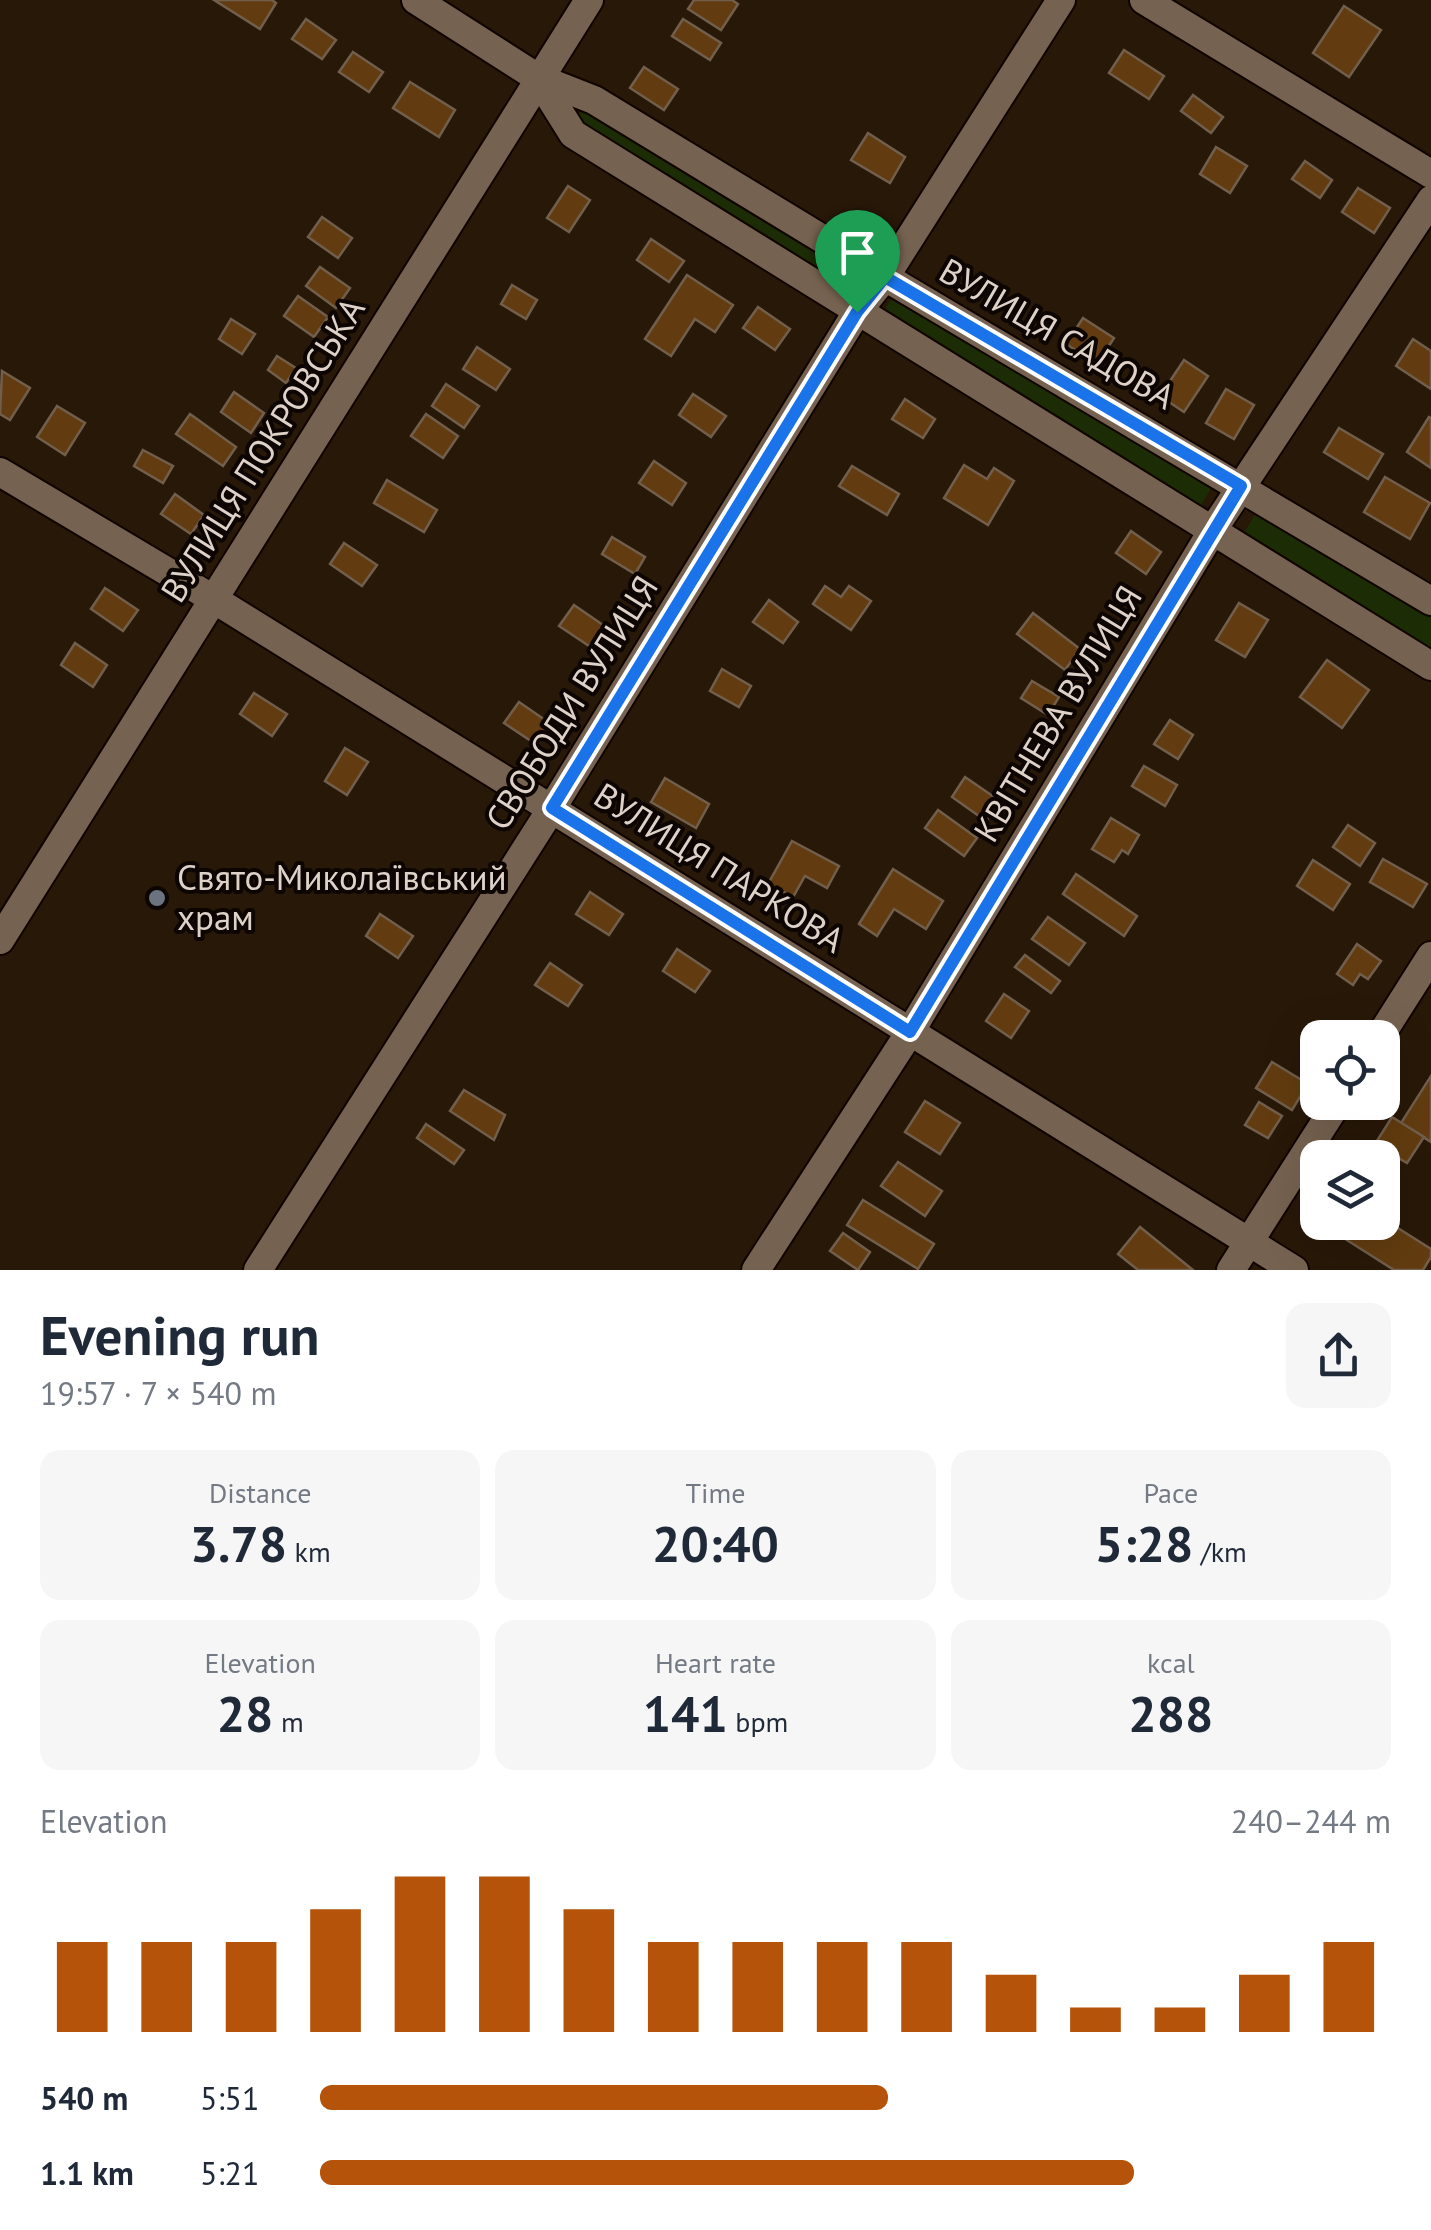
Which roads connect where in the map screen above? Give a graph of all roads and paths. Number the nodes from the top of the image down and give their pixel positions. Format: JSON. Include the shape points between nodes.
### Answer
{"nodes":[{"id":1,"x":416,"y":0,"type":"edge"},
{"id":2,"x":589,"y":0,"type":"edge"},
{"id":3,"x":1061,"y":0,"type":"edge"},
{"id":4,"x":1144,"y":0,"type":"edge"},
{"id":5,"x":538,"y":78,"type":"junction"},
{"id":6,"x":1431,"y":174,"type":"edge"},
{"id":7,"x":1431,"y":200,"type":"edge"},
{"id":8,"x":885,"y":277,"type":"junction"},
{"id":9,"x":857,"y":312,"type":"junction"},
{"id":10,"x":0,"y":472,"type":"edge"},
{"id":11,"x":1241,"y":486,"type":"junction"},
{"id":12,"x":1214,"y":528,"type":"junction"},
{"id":13,"x":216,"y":600,"type":"junction"},
{"id":14,"x":1431,"y":600,"type":"edge"},
{"id":15,"x":1431,"y":666,"type":"edge"},
{"id":16,"x":552,"y":808,"type":"junction"},
{"id":17,"x":0,"y":940,"type":"edge"},
{"id":18,"x":1431,"y":956,"type":"edge"},
{"id":19,"x":1390,"y":1020,"type":"edge"},
{"id":20,"x":910,"y":1032,"type":"junction"},
{"id":21,"x":1327,"y":1120,"type":"edge"},
{"id":22,"x":1249,"y":1242,"type":"junction"},
{"id":23,"x":258,"y":1270,"type":"edge"},
{"id":24,"x":756,"y":1270,"type":"edge"},
{"id":25,"x":1231,"y":1270,"type":"edge"},
{"id":26,"x":1294,"y":1270,"type":"edge"}],
"edges":[{"from":1,"to":5,"type":"street","name":"ВУЛИЦЯ САДОВА"},
{"from":2,"to":5,"type":"street","name":"ВУЛИЦЯ ПОКРОВСЬКА"},
{"from":3,"to":8,"type":"street","name":"СВОБОДИ ВУЛИЦЯ"},
{"from":4,"to":6,"type":"street"},
{"from":5,"to":8,"type":"street","name":"ВУЛИЦЯ САДОВА","via":[[594,100]]},
{"from":5,"to":9,"type":"street","name":"ВУЛИЦЯ САДОВА","via":[[573,134]]},
{"from":5,"to":13,"type":"street","name":"ВУЛИЦЯ ПОКРОВСЬКА"},
{"from":7,"to":11,"type":"street","name":"КВІТНЕВА ВУЛИЦЯ"},
{"from":8,"to":9,"type":"street","name":"СВОБОДИ ВУЛИЦЯ"},
{"from":8,"to":11,"type":"street","name":"ВУЛИЦЯ САДОВА"},
{"from":9,"to":12,"type":"street","name":"ВУЛИЦЯ САДОВА"},
{"from":9,"to":16,"type":"street","name":"СВОБОДИ ВУЛИЦЯ"},
{"from":10,"to":13,"type":"street","name":"ВУЛИЦЯ ПАРКОВА"},
{"from":11,"to":12,"type":"street","name":"КВІТНЕВА ВУЛИЦЯ"},
{"from":11,"to":14,"type":"street","name":"ВУЛИЦЯ САДОВА"},
{"from":12,"to":15,"type":"street","name":"ВУЛИЦЯ САДОВА"},
{"from":12,"to":20,"type":"street","name":"КВІТНЕВА ВУЛИЦЯ"},
{"from":13,"to":16,"type":"street","name":"ВУЛИЦЯ ПАРКОВА"},
{"from":13,"to":17,"type":"street","name":"ВУЛИЦЯ ПОКРОВСЬКА"},
{"from":16,"to":20,"type":"street","name":"ВУЛИЦЯ ПАРКОВА"},
{"from":16,"to":23,"type":"street","name":"СВОБОДИ ВУЛИЦЯ"},
{"from":18,"to":19,"type":"street"},
{"from":20,"to":22,"type":"street","name":"ВУЛИЦЯ ПАРКОВА"},
{"from":20,"to":24,"type":"street","name":"КВІТНЕВА ВУЛИЦЯ"},
{"from":21,"to":22,"type":"street"},
{"from":22,"to":25,"type":"street"},
{"from":22,"to":26,"type":"street","name":"ВУЛИЦЯ ПАРКОВА"}]}
